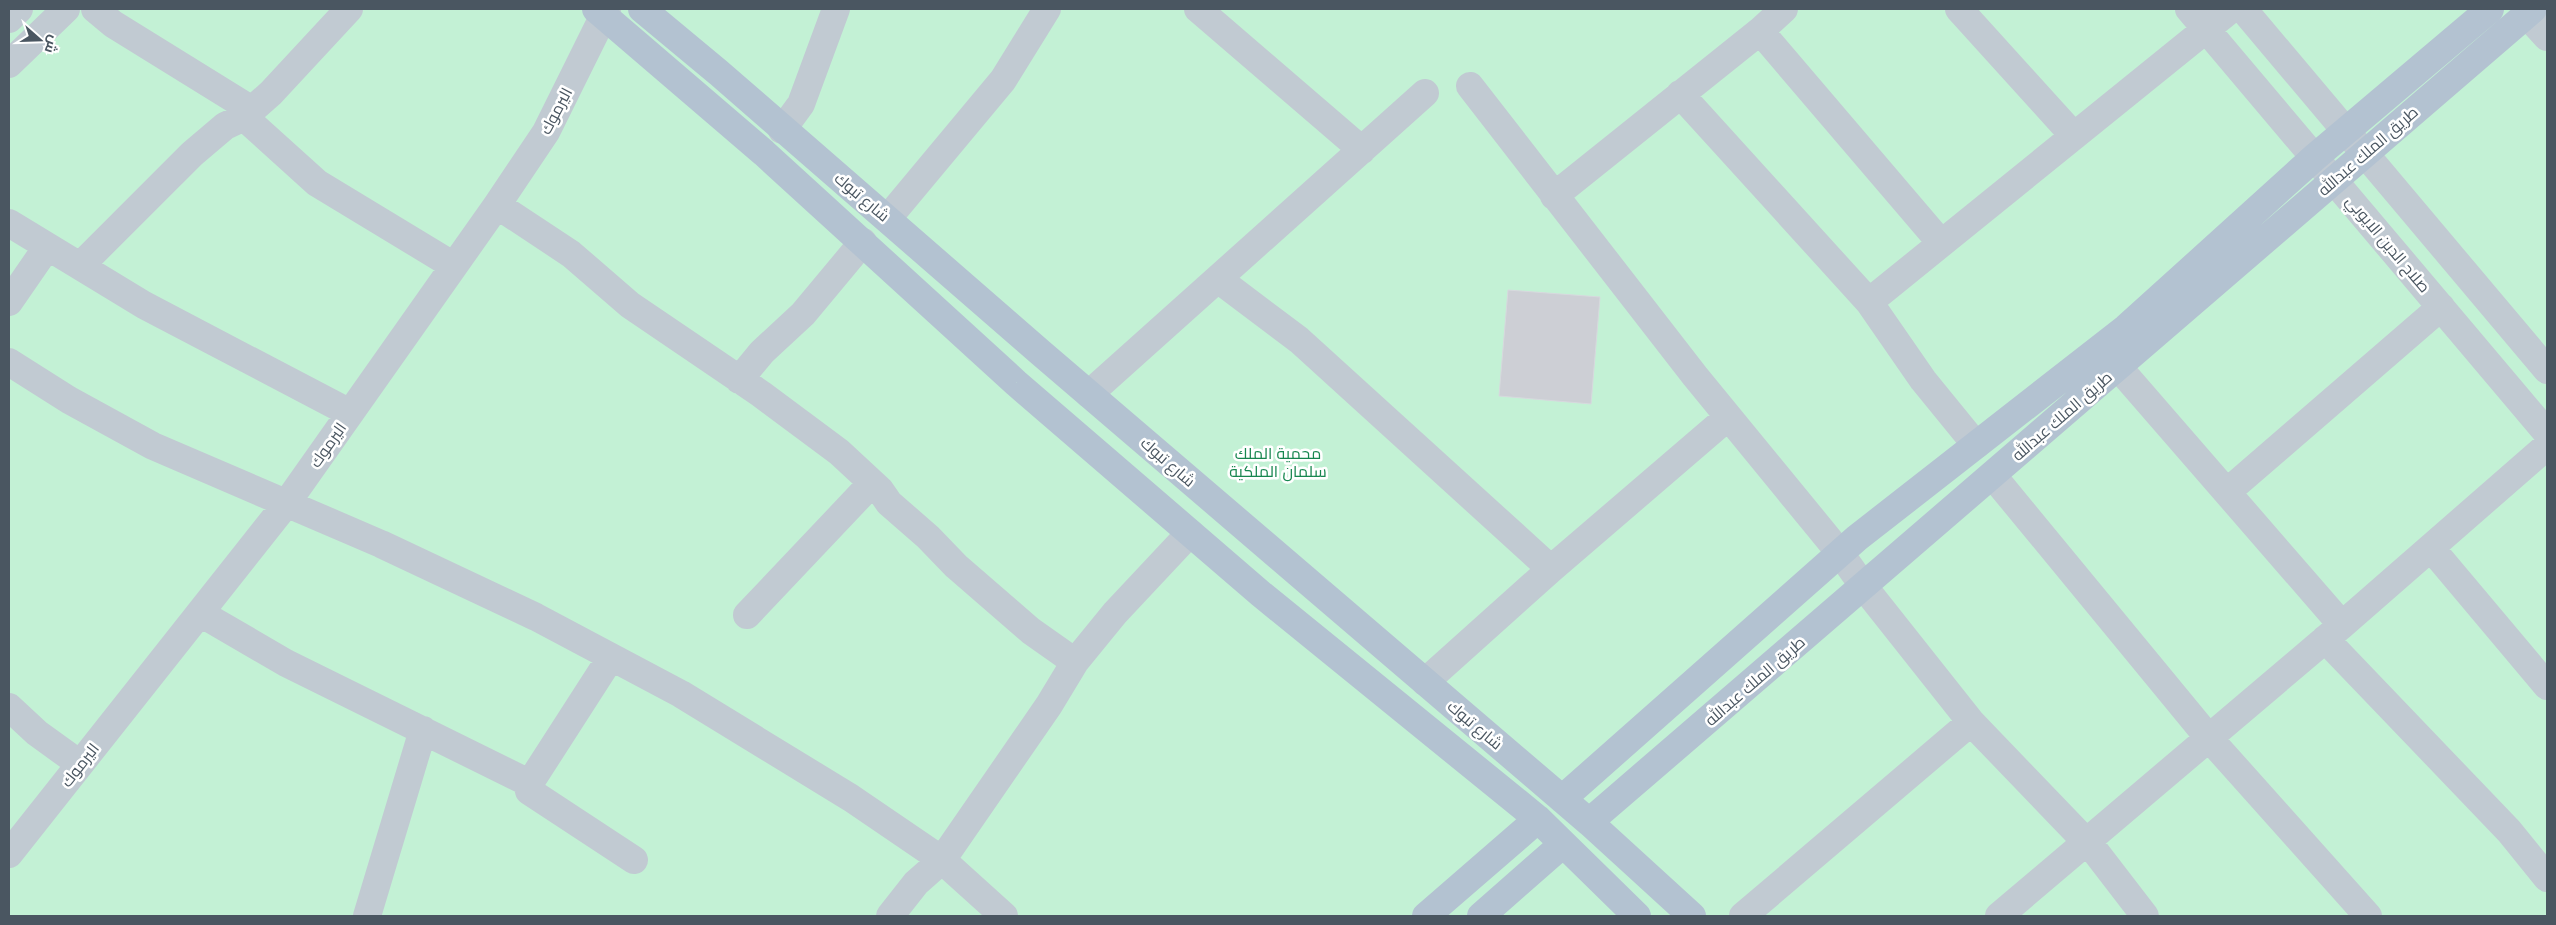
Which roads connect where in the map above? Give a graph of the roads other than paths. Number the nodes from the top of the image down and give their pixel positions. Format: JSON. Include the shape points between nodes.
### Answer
{"nodes":[{"id":1,"x":19,"y":9,"type":"edge"},
{"id":2,"x":66,"y":9,"type":"edge"},
{"id":3,"x":95,"y":9,"type":"edge"},
{"id":4,"x":349,"y":9,"type":"edge"},
{"id":5,"x":642,"y":9,"type":"edge"},
{"id":6,"x":836,"y":9,"type":"edge"},
{"id":7,"x":1047,"y":9,"type":"edge"},
{"id":8,"x":1198,"y":9,"type":"edge"},
{"id":9,"x":1784,"y":9,"type":"edge"},
{"id":10,"x":1959,"y":9,"type":"edge"},
{"id":11,"x":2232,"y":9,"type":"edge"},
{"id":12,"x":2243,"y":9,"type":"edge"},
{"id":13,"x":2490,"y":9,"type":"edge"},
{"id":14,"x":602,"y":11,"type":"edge"},
{"id":15,"x":2529,"y":12,"type":"edge"},
{"id":16,"x":9,"y":19,"type":"edge"},
{"id":17,"x":2198,"y":19,"type":"edge"},
{"id":18,"x":1760,"y":31,"type":"junction"},
{"id":19,"x":2547,"y":37,"type":"edge"},
{"id":20,"x":9,"y":64,"type":"edge"},
{"id":21,"x":1470,"y":86,"type":"dead end"},
{"id":22,"x":1426,"y":92,"type":"dead end"},
{"id":23,"x":1680,"y":94,"type":"junction"},
{"id":24,"x":248,"y":113,"type":"junction"},
{"id":25,"x":782,"y":130,"type":"junction"},
{"id":26,"x":2346,"y":131,"type":"junction"},
{"id":27,"x":2074,"y":136,"type":"junction"},
{"id":28,"x":1362,"y":150,"type":"junction"},
{"id":29,"x":2364,"y":152,"type":"junction"},
{"id":30,"x":2315,"y":157,"type":"junction"},
{"id":31,"x":2334,"y":180,"type":"junction"},
{"id":32,"x":1554,"y":196,"type":"junction"},
{"id":33,"x":498,"y":204,"type":"junction"},
{"id":34,"x":888,"y":218,"type":"junction"},
{"id":35,"x":9,"y":224,"type":"edge"},
{"id":36,"x":863,"y":242,"type":"junction"},
{"id":37,"x":1942,"y":243,"type":"junction"},
{"id":38,"x":47,"y":247,"type":"junction"},
{"id":39,"x":80,"y":266,"type":"junction"},
{"id":40,"x":454,"y":266,"type":"junction"},
{"id":41,"x":1218,"y":279,"type":"junction"},
{"id":42,"x":9,"y":302,"type":"edge"},
{"id":43,"x":1869,"y":302,"type":"junction"},
{"id":44,"x":2441,"y":307,"type":"junction"},
{"id":45,"x":9,"y":362,"type":"edge"},
{"id":46,"x":2118,"y":367,"type":"junction"},
{"id":47,"x":2547,"y":370,"type":"edge"},
{"id":48,"x":739,"y":380,"type":"junction"},
{"id":49,"x":1089,"y":394,"type":"junction"},
{"id":50,"x":350,"y":413,"type":"junction"},
{"id":51,"x":1728,"y":417,"type":"junction"},
{"id":52,"x":2547,"y":433,"type":"edge"},
{"id":53,"x":1976,"y":445,"type":"junction"},
{"id":54,"x":2547,"y":446,"type":"edge"},
{"id":55,"x":1993,"y":476,"type":"junction"},
{"id":56,"x":872,"y":483,"type":"junction"},
{"id":57,"x":2227,"y":492,"type":"junction"},
{"id":58,"x":286,"y":504,"type":"junction"},
{"id":59,"x":1190,"y":533,"type":"junction"},
{"id":60,"x":2431,"y":548,"type":"junction"},
{"id":61,"x":1840,"y":553,"type":"junction"},
{"id":62,"x":1551,"y":570,"type":"junction"},
{"id":63,"x":1864,"y":587,"type":"junction"},
{"id":64,"x":200,"y":613,"type":"junction"},
{"id":65,"x":747,"y":615,"type":"dead end"},
{"id":66,"x":2333,"y":632,"type":"junction"},
{"id":67,"x":611,"y":657,"type":"junction"},
{"id":68,"x":1075,"y":662,"type":"junction"},
{"id":69,"x":1425,"y":682,"type":"junction"},
{"id":70,"x":2547,"y":686,"type":"edge"},
{"id":71,"x":9,"y":707,"type":"edge"},
{"id":72,"x":1971,"y":722,"type":"junction"},
{"id":73,"x":422,"y":730,"type":"junction"},
{"id":74,"x":2208,"y":737,"type":"junction"},
{"id":75,"x":80,"y":764,"type":"junction"},
{"id":76,"x":528,"y":786,"type":"junction"},
{"id":77,"x":1562,"y":799,"type":"junction"},
{"id":78,"x":1538,"y":819,"type":"junction"},
{"id":79,"x":1590,"y":822,"type":"junction"},
{"id":80,"x":2086,"y":842,"type":"junction"},
{"id":81,"x":1563,"y":844,"type":"junction"},
{"id":82,"x":9,"y":854,"type":"edge"},
{"id":83,"x":634,"y":860,"type":"dead end"},
{"id":84,"x":942,"y":860,"type":"junction"},
{"id":85,"x":2547,"y":878,"type":"edge"},
{"id":86,"x":367,"y":916,"type":"edge"},
{"id":87,"x":890,"y":916,"type":"edge"},
{"id":88,"x":1004,"y":916,"type":"edge"},
{"id":89,"x":1426,"y":916,"type":"edge"},
{"id":90,"x":1481,"y":916,"type":"edge"},
{"id":91,"x":1637,"y":916,"type":"edge"},
{"id":92,"x":1692,"y":916,"type":"edge"},
{"id":93,"x":1743,"y":916,"type":"edge"},
{"id":94,"x":1998,"y":916,"type":"edge"},
{"id":95,"x":2145,"y":916,"type":"edge"},
{"id":96,"x":2368,"y":916,"type":"edge"}],
"edges":[{"from":1,"to":16,"type":"street"},
{"from":2,"to":20,"type":"street"},
{"from":3,"to":24,"type":"street"},
{"from":4,"to":24,"type":"street","via":[[310,53]]},
{"from":5,"to":25,"type":"main road","name":"شارع تبوك"},
{"from":6,"to":25,"type":"street","via":[[801,104]]},
{"from":7,"to":34,"type":"street","via":[[1003,80]]},
{"from":8,"to":28,"type":"street"},
{"from":9,"to":18,"type":"street"},
{"from":10,"to":27,"type":"street"},
{"from":11,"to":17,"type":"street"},
{"from":12,"to":26,"type":"street"},
{"from":13,"to":26,"type":"main road","name":"طريق الملك عبدالله"},
{"from":14,"to":33,"type":"street","name":"اليرموك","via":[[546,132]]},
{"from":14,"to":36,"type":"main road","name":"شارع تبوك"},
{"from":15,"to":19,"type":"street"},
{"from":15,"to":29,"type":"main road","name":"طريق الملك عبدالله"},
{"from":17,"to":27,"type":"street"},
{"from":17,"to":30,"type":"street","name":"صلاح الدين الايوبي"},
{"from":18,"to":23,"type":"street"},
{"from":18,"to":37,"type":"street"},
{"from":21,"to":32,"type":"street"},
{"from":22,"to":28,"type":"street"},
{"from":23,"to":32,"type":"street"},
{"from":23,"to":43,"type":"street"},
{"from":24,"to":39,"type":"street","via":[[225,126],[192,154]]},
{"from":24,"to":40,"type":"street","via":[[317,183]]},
{"from":25,"to":34,"type":"main road","name":"شارع تبوك"},
{"from":26,"to":29,"type":"street"},
{"from":26,"to":30,"type":"main road","name":"طريق الملك عبدالله"},
{"from":27,"to":37,"type":"street"},
{"from":28,"to":41,"type":"street"},
{"from":29,"to":31,"type":"main road","name":"طريق الملك عبدالله"},
{"from":29,"to":47,"type":"street"},
{"from":30,"to":31,"type":"street","name":"صلاح الدين الايوبي"},
{"from":30,"to":53,"type":"main road","name":"طريق الملك عبدالله","via":[[2126,328]]},
{"from":31,"to":44,"type":"street","name":"صلاح الدين الايوبي"},
{"from":31,"to":46,"type":"main road","name":"طريق الملك عبدالله"},
{"from":32,"to":51,"type":"street"},
{"from":33,"to":40,"type":"street","name":"اليرموك"},
{"from":33,"to":48,"type":"street","via":[[571,254],[630,305]]},
{"from":34,"to":49,"type":"main road","name":"شارع تبوك"},
{"from":35,"to":38,"type":"street"},
{"from":36,"to":48,"type":"street","via":[[803,314],[762,352]]},
{"from":36,"to":59,"type":"main road","name":"شارع تبوك","via":[[1016,383]]},
{"from":37,"to":43,"type":"street"},
{"from":38,"to":39,"type":"street"},
{"from":38,"to":42,"type":"street"},
{"from":39,"to":50,"type":"street","via":[[144,305]]},
{"from":40,"to":50,"type":"street","name":"اليرموك"},
{"from":41,"to":49,"type":"street"},
{"from":41,"to":62,"type":"street","via":[[1299,340]]},
{"from":43,"to":53,"type":"street","via":[[1923,380]]},
{"from":44,"to":52,"type":"street","name":"صلاح الدين الايوبي"},
{"from":44,"to":57,"type":"street"},
{"from":45,"to":58,"type":"street","via":[[153,446]]},
{"from":46,"to":55,"type":"main road","name":"طريق الملك عبدالله"},
{"from":46,"to":57,"type":"street"},
{"from":48,"to":56,"type":"street","via":[[838,452]]},
{"from":49,"to":69,"type":"main road","name":"شارع تبوك"},
{"from":50,"to":58,"type":"street","name":"اليرموك"},
{"from":51,"to":61,"type":"street"},
{"from":51,"to":62,"type":"street"},
{"from":53,"to":61,"type":"main road","name":"طريق الملك عبدالله"},
{"from":54,"to":60,"type":"street"},
{"from":55,"to":63,"type":"main road","name":"طريق الملك عبدالله"},
{"from":55,"to":74,"type":"street"},
{"from":56,"to":65,"type":"street"},
{"from":56,"to":68,"type":"street","via":[[956,566],[1030,630]]},
{"from":57,"to":66,"type":"street"},
{"from":58,"to":64,"type":"street","name":"اليرموك"},
{"from":58,"to":67,"type":"street","via":[[381,544],[519,609]]},
{"from":59,"to":68,"type":"street","via":[[1115,613]]},
{"from":59,"to":78,"type":"main road","name":"شارع تبوك"},
{"from":60,"to":66,"type":"street"},
{"from":60,"to":70,"type":"street"},
{"from":61,"to":63,"type":"street"},
{"from":61,"to":77,"type":"main road","name":"طريق الملك عبدالله"},
{"from":62,"to":69,"type":"street"},
{"from":63,"to":72,"type":"street"},
{"from":63,"to":79,"type":"main road","name":"طريق الملك عبدالله"},
{"from":64,"to":73,"type":"street","via":[[286,664]]},
{"from":64,"to":75,"type":"street","name":"اليرموك"},
{"from":66,"to":74,"type":"street"},
{"from":66,"to":85,"type":"street"},
{"from":67,"to":76,"type":"street"},
{"from":67,"to":84,"type":"street","via":[[681,694],[851,798]]},
{"from":68,"to":84,"type":"street"},
{"from":69,"to":77,"type":"main road","name":"شارع تبوك"},
{"from":71,"to":75,"type":"street","via":[[37,733]]},
{"from":72,"to":80,"type":"street"},
{"from":72,"to":93,"type":"street"},
{"from":73,"to":76,"type":"street","via":[[527,782]]},
{"from":73,"to":86,"type":"street"},
{"from":74,"to":80,"type":"street"},
{"from":74,"to":96,"type":"street"},
{"from":75,"to":82,"type":"street","name":"اليرموك"},
{"from":76,"to":83,"type":"street","via":[[529,791]]},
{"from":77,"to":79,"type":"main road","name":"شارع تبوك"},
{"from":78,"to":81,"type":"main road","name":"شارع تبوك"},
{"from":78,"to":89,"type":"main road"},
{"from":79,"to":92,"type":"main road","name":"شارع تبوك"},
{"from":80,"to":94,"type":"street"},
{"from":80,"to":95,"type":"street"},
{"from":81,"to":90,"type":"main road"},
{"from":81,"to":91,"type":"main road","name":"شارع تبوك"},
{"from":84,"to":87,"type":"street","via":[[916,883]]},
{"from":84,"to":88,"type":"street"}]}
